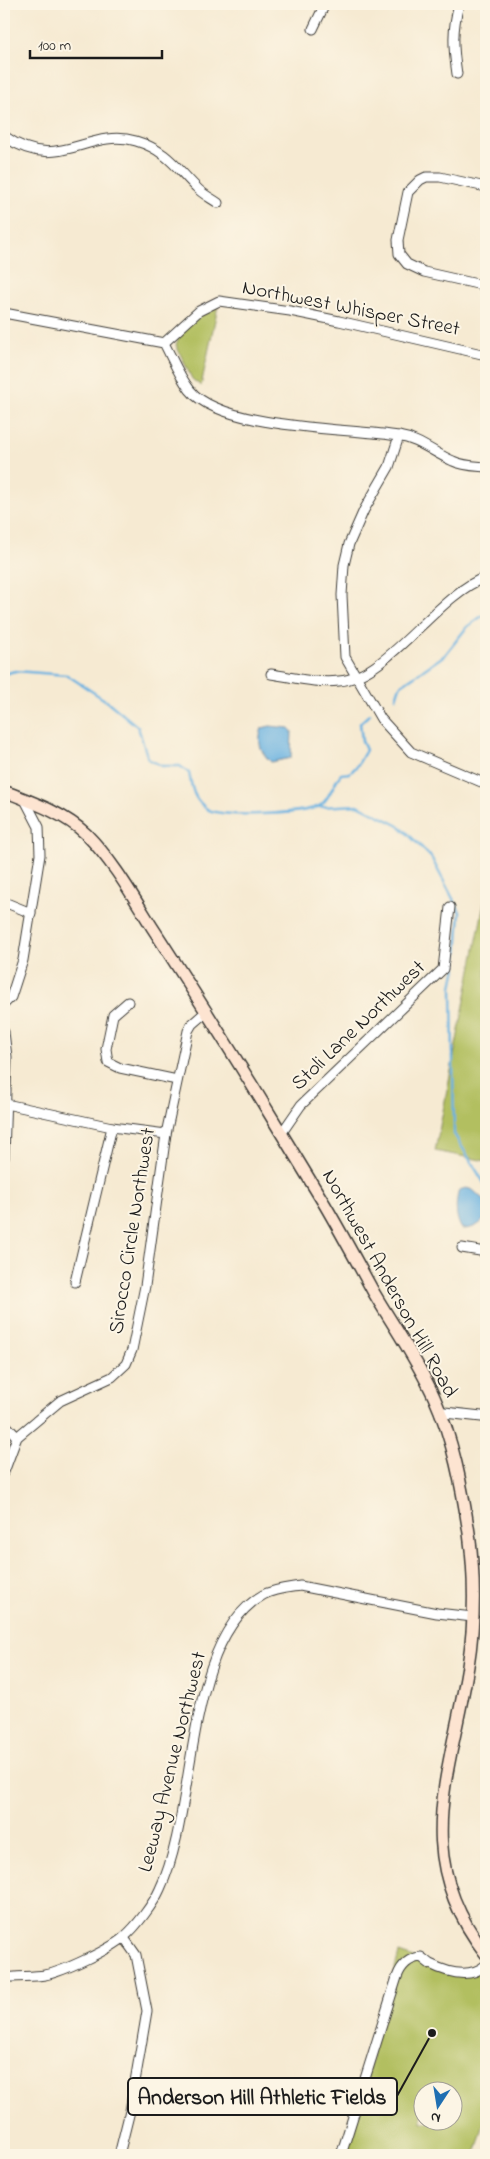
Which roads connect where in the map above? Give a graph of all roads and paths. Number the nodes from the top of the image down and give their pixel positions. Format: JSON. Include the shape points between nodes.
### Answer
{"nodes":[{"id":1,"x":325,"y":4,"type":"edge"},
{"id":2,"x":459,"y":4,"type":"edge"},
{"id":3,"x":313,"y":29,"type":"dead end"},
{"id":4,"x":457,"y":74,"type":"dead end"},
{"id":5,"x":4,"y":136,"type":"edge"},
{"id":6,"x":486,"y":187,"type":"edge"},
{"id":7,"x":218,"y":203,"type":"dead end"},
{"id":8,"x":486,"y":286,"type":"edge"},
{"id":9,"x":4,"y":313,"type":"edge"},
{"id":10,"x":164,"y":343,"type":"junction"},
{"id":11,"x":486,"y":355,"type":"edge"},
{"id":12,"x":399,"y":436,"type":"junction"},
{"id":13,"x":486,"y":467,"type":"edge"},
{"id":14,"x":486,"y":577,"type":"edge"},
{"id":15,"x":270,"y":674,"type":"dead end"},
{"id":16,"x":358,"y":677,"type":"junction"},
{"id":17,"x":486,"y":784,"type":"edge"},
{"id":18,"x":4,"y":791,"type":"edge"},
{"id":19,"x":25,"y":800,"type":"junction"},
{"id":20,"x":4,"y":902,"type":"edge"},
{"id":21,"x":450,"y":907,"type":"dead end"},
{"id":22,"x":31,"y":913,"type":"junction"},
{"id":23,"x":128,"y":1002,"type":"dead end"},
{"id":24,"x":4,"y":1004,"type":"edge"},
{"id":25,"x":207,"y":1012,"type":"junction"},
{"id":26,"x":4,"y":1032,"type":"edge"},
{"id":27,"x":177,"y":1080,"type":"junction"},
{"id":28,"x":6,"y":1104,"type":"junction"},
{"id":29,"x":112,"y":1127,"type":"junction"},
{"id":30,"x":166,"y":1134,"type":"junction"},
{"id":31,"x":281,"y":1134,"type":"junction"},
{"id":32,"x":4,"y":1158,"type":"edge"},
{"id":33,"x":462,"y":1248,"type":"dead end"},
{"id":34,"x":486,"y":1252,"type":"edge"},
{"id":35,"x":74,"y":1282,"type":"dead end"},
{"id":36,"x":440,"y":1412,"type":"junction"},
{"id":37,"x":486,"y":1417,"type":"edge"},
{"id":38,"x":4,"y":1423,"type":"edge"},
{"id":39,"x":18,"y":1436,"type":"junction"},
{"id":40,"x":4,"y":1472,"type":"edge"},
{"id":41,"x":473,"y":1617,"type":"junction"},
{"id":42,"x":124,"y":1938,"type":"junction"},
{"id":43,"x":486,"y":1954,"type":"edge"},
{"id":44,"x":486,"y":1965,"type":"edge"},
{"id":45,"x":4,"y":1978,"type":"edge"},
{"id":46,"x":119,"y":2155,"type":"edge"},
{"id":47,"x":341,"y":2155,"type":"edge"}],
"edges":[{"from":1,"to":3,"type":"street"},
{"from":2,"to":4,"type":"street","via":[[453,26]]},
{"from":5,"to":7,"type":"street","via":[[18,146],[48,152],[100,140],[134,141],[164,154],[197,188]]},
{"from":6,"to":8,"type":"street","via":[[426,177],[408,192],[398,240],[399,254],[407,264],[424,272]]},
{"from":9,"to":10,"type":"street"},
{"from":10,"to":11,"type":"street","name":"Northwest Whisper Street","via":[[199,311],[219,301],[310,315]]},
{"from":10,"to":12,"type":"street","via":[[190,390],[209,406],[248,418],[314,429]]},
{"from":12,"to":13,"type":"street","via":[[424,444],[453,462]]},
{"from":12,"to":16,"type":"street","via":[[389,468],[364,510],[349,544],[344,565],[345,657]]},
{"from":14,"to":16,"type":"street","via":[[456,595],[398,647]]},
{"from":15,"to":16,"type":"street","via":[[339,682]]},
{"from":16,"to":17,"type":"street","via":[[381,719],[411,752]]},
{"from":18,"to":19,"type":"main road","name":"Northwest Anderson Hill Road"},
{"from":19,"to":22,"type":"street","via":[[39,827],[40,855]]},
{"from":19,"to":25,"type":"main road","name":"Northwest Anderson Hill Road","via":[[71,822],[101,849]]},
{"from":20,"to":22,"type":"street"},
{"from":21,"to":31,"type":"street","name":"Stoli Lane Northwest","via":[[443,969],[301,1105]]},
{"from":22,"to":24,"type":"street","via":[[19,977],[11,997]]},
{"from":23,"to":27,"type":"street","via":[[113,1015],[106,1048],[108,1062],[120,1068]]},
{"from":25,"to":27,"type":"street","name":"Sirocco Circle Northwest","via":[[188,1031]]},
{"from":25,"to":31,"type":"main road","name":"Northwest Anderson Hill Road"},
{"from":26,"to":28,"type":"street"},
{"from":27,"to":30,"type":"street","name":"Sirocco Circle Northwest"},
{"from":28,"to":29,"type":"street"},
{"from":28,"to":32,"type":"street"},
{"from":29,"to":30,"type":"street"},
{"from":29,"to":35,"type":"street"},
{"from":30,"to":39,"type":"street","name":"Sirocco Circle Northwest","via":[[145,1286],[132,1350],[126,1364],[112,1378],[60,1401]]},
{"from":31,"to":36,"type":"main road","name":"Northwest Anderson Hill Road","via":[[325,1205],[429,1387]]},
{"from":33,"to":34,"type":"street"},
{"from":36,"to":37,"type":"street"},
{"from":36,"to":41,"type":"main road","name":"Northwest Anderson Hill Road","via":[[468,1529]]},
{"from":38,"to":39,"type":"street"},
{"from":39,"to":40,"type":"street","name":"Sirocco Circle Northwest"},
{"from":41,"to":42,"type":"street","name":"Leeway Avenue Northwest","via":[[300,1586],[262,1596],[239,1614],[226,1631],[213,1658],[171,1860],[160,1890]]},
{"from":41,"to":43,"type":"main road","name":"Northwest Anderson Hill Road","via":[[468,1670],[442,1803],[441,1845],[456,1904],[469,1931]]},
{"from":42,"to":45,"type":"street","name":"Leeway Avenue Northwest","via":[[91,1956],[46,1974]]},
{"from":42,"to":46,"type":"street","via":[[136,1955],[147,2011]]},
{"from":44,"to":47,"type":"street","via":[[466,1975],[431,1964],[420,1957],[403,1966]]}]}
